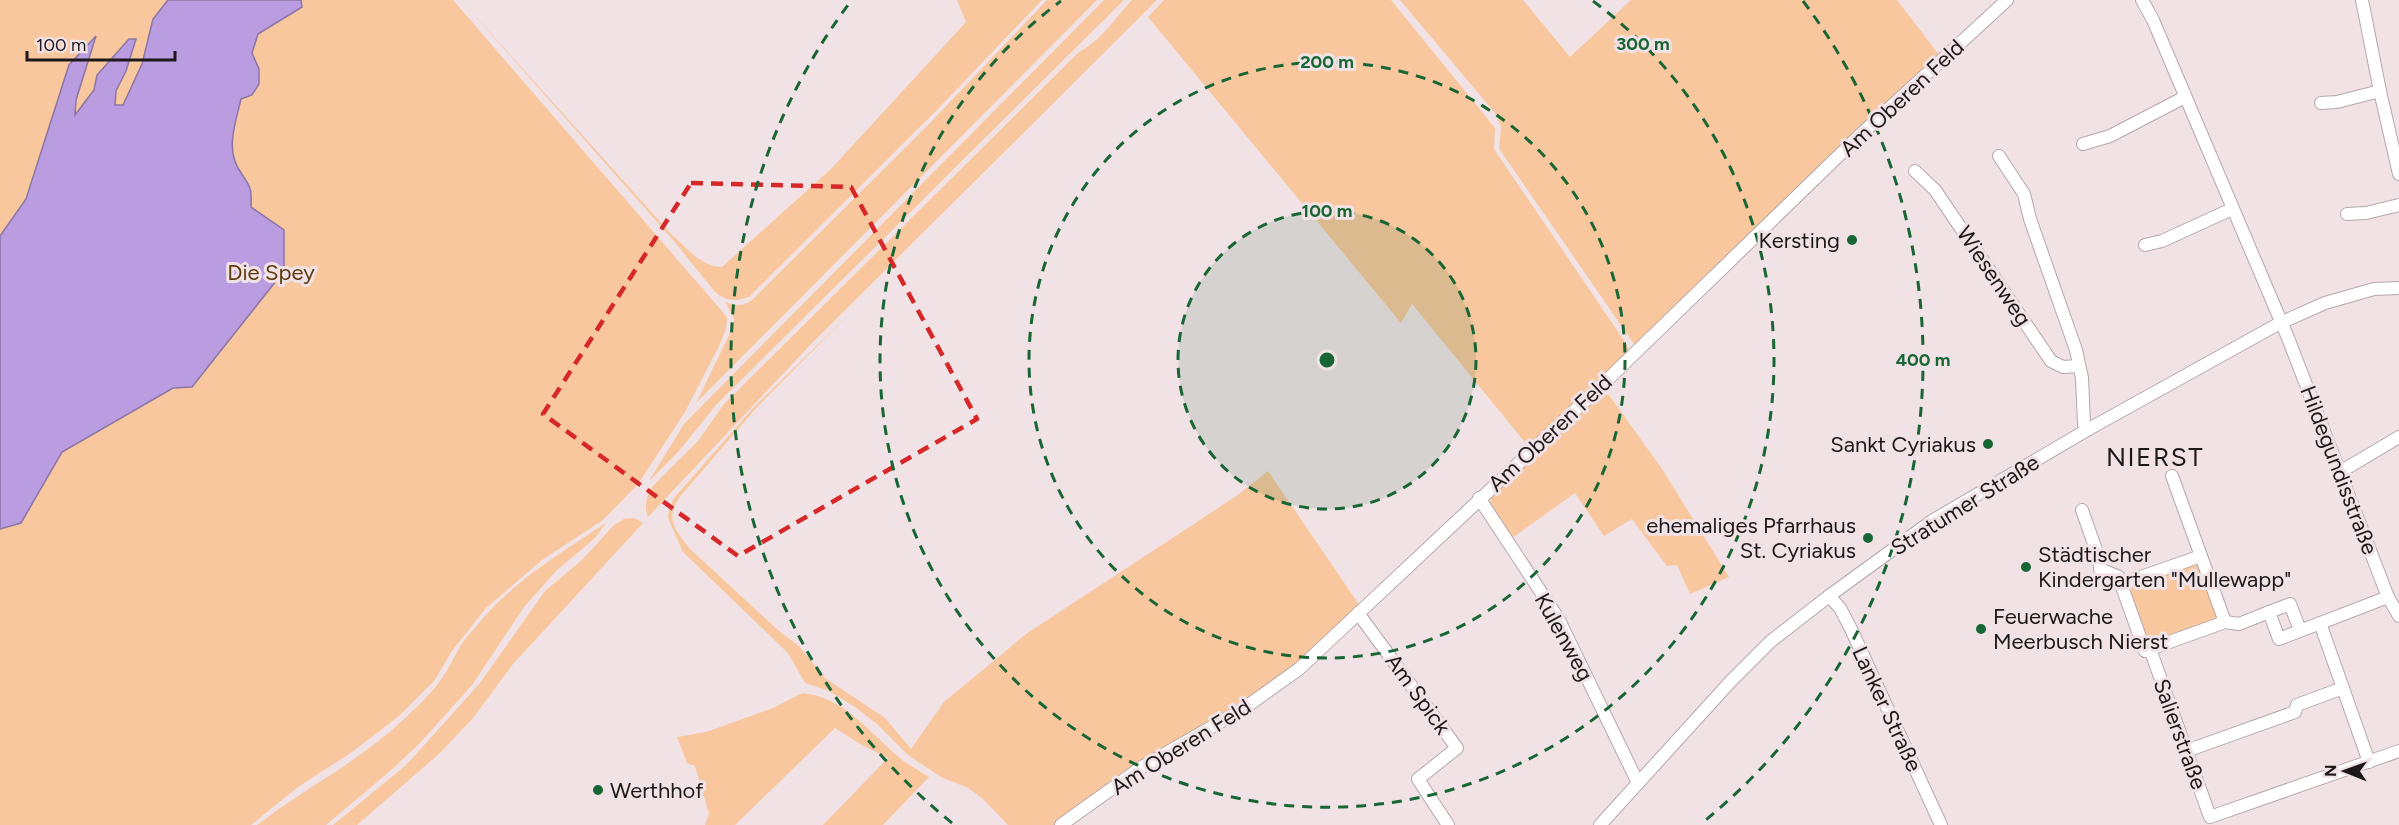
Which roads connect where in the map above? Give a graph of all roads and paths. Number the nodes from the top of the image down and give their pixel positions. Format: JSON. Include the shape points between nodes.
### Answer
{"nodes":[{"id":1,"x":2007,"y":0,"type":"edge"},
{"id":2,"x":2142,"y":0,"type":"edge"},
{"id":3,"x":2362,"y":0,"type":"edge"},
{"id":4,"x":2380,"y":91,"type":"junction"},
{"id":5,"x":2185,"y":97,"type":"junction"},
{"id":6,"x":2321,"y":103,"type":"dead end"},
{"id":7,"x":2083,"y":144,"type":"dead end"},
{"id":8,"x":1999,"y":156,"type":"dead end"},
{"id":9,"x":1915,"y":171,"type":"dead end"},
{"id":10,"x":2399,"y":174,"type":"edge"},
{"id":11,"x":2399,"y":205,"type":"edge"},
{"id":12,"x":2232,"y":209,"type":"junction"},
{"id":13,"x":2348,"y":214,"type":"dead end"},
{"id":14,"x":2145,"y":246,"type":"dead end"},
{"id":15,"x":2399,"y":288,"type":"edge"},
{"id":16,"x":2280,"y":323,"type":"junction"},
{"id":17,"x":2079,"y":366,"type":"junction"},
{"id":18,"x":2087,"y":430,"type":"junction"},
{"id":19,"x":2399,"y":437,"type":"edge"},
{"id":20,"x":2340,"y":472,"type":"junction"},
{"id":21,"x":2172,"y":476,"type":"dead end"},
{"id":22,"x":1479,"y":498,"type":"junction"},
{"id":23,"x":2082,"y":510,"type":"dead end"},
{"id":24,"x":2201,"y":556,"type":"junction"},
{"id":25,"x":2121,"y":584,"type":"junction"},
{"id":26,"x":1829,"y":596,"type":"junction"},
{"id":27,"x":2388,"y":597,"type":"junction"},
{"id":28,"x":2269,"y":612,"type":"junction"},
{"id":29,"x":1358,"y":613,"type":"junction"},
{"id":30,"x":2399,"y":616,"type":"edge"},
{"id":31,"x":2225,"y":622,"type":"junction"},
{"id":32,"x":2320,"y":623,"type":"junction"},
{"id":33,"x":2300,"y":630,"type":"junction"},
{"id":34,"x":2150,"y":649,"type":"junction"},
{"id":35,"x":2343,"y":688,"type":"junction"},
{"id":36,"x":2186,"y":751,"type":"junction"},
{"id":37,"x":2399,"y":751,"type":"edge"},
{"id":38,"x":2369,"y":762,"type":"junction"},
{"id":39,"x":1638,"y":783,"type":"junction"},
{"id":40,"x":1061,"y":825,"type":"edge"},
{"id":41,"x":1448,"y":825,"type":"edge"},
{"id":42,"x":1600,"y":825,"type":"edge"},
{"id":43,"x":1941,"y":825,"type":"edge"}],
"edges":[{"from":1,"to":22,"type":"street","name":"Am Oberen Feld"},
{"from":2,"to":5,"type":"street","name":"Hildegundisstraße"},
{"from":3,"to":4,"type":"street"},
{"from":4,"to":6,"type":"street"},
{"from":4,"to":10,"type":"street"},
{"from":5,"to":7,"type":"street","via":[[2110,136]]},
{"from":5,"to":12,"type":"street","name":"Hildegundisstraße"},
{"from":8,"to":17,"type":"street","name":"Wiesenweg","via":[[2028,204]]},
{"from":9,"to":17,"type":"street","name":"Wiesenweg","via":[[1935,190],[2051,361],[2063,367]]},
{"from":11,"to":13,"type":"street"},
{"from":12,"to":14,"type":"street"},
{"from":12,"to":16,"type":"street","name":"Hildegundisstraße"},
{"from":15,"to":16,"type":"street","name":"Stratumer Straße","via":[[2374,288],[2325,303]]},
{"from":16,"to":18,"type":"street","name":"Stratumer Straße"},
{"from":16,"to":20,"type":"street","name":"Hildegundisstraße"},
{"from":17,"to":18,"type":"street","name":"Wiesenweg"},
{"from":18,"to":26,"type":"street","name":"Stratumer Straße","via":[[1932,521]]},
{"from":19,"to":20,"type":"street"},
{"from":20,"to":27,"type":"street","name":"Hildegundisstraße"},
{"from":21,"to":24,"type":"street"},
{"from":22,"to":29,"type":"street","name":"Am Oberen Feld"},
{"from":22,"to":39,"type":"street","name":"Kulenweg","via":[[1558,618]]},
{"from":23,"to":25,"type":"street","via":[[2100,569],[2119,577]]},
{"from":24,"to":25,"type":"street"},
{"from":24,"to":31,"type":"street"},
{"from":25,"to":34,"type":"street","via":[[2145,651]]},
{"from":26,"to":39,"type":"street","name":"Stratumer Straße","via":[[1771,641]]},
{"from":26,"to":43,"type":"street","name":"Lanker Straße","via":[[1851,629]]},
{"from":27,"to":30,"type":"street","name":"Hildegundisstraße"},
{"from":27,"to":32,"type":"street"},
{"from":28,"to":31,"type":"street","name":"Salierstraße","via":[[2239,624]]},
{"from":28,"to":33,"type":"street","name":"Salierstraße","via":[[2290,604]]},
{"from":28,"to":33,"type":"street","via":[[2279,639]]},
{"from":29,"to":40,"type":"street","name":"Am Oberen Feld","via":[[1276,687],[1142,767]]},
{"from":29,"to":41,"type":"street","name":"Am Spick","via":[[1457,748],[1418,779]]},
{"from":31,"to":34,"type":"street","name":"Salierstraße"},
{"from":32,"to":33,"type":"street"},
{"from":32,"to":35,"type":"street"},
{"from":34,"to":36,"type":"street","name":"Salierstraße"},
{"from":35,"to":36,"type":"street","via":[[2297,705],[2295,712]]},
{"from":35,"to":38,"type":"street"},
{"from":36,"to":38,"type":"street","name":"Salierstraße","via":[[2210,817]]},
{"from":37,"to":38,"type":"street","name":"Salierstraße"},
{"from":39,"to":42,"type":"street","name":"Stratumer Straße"}]}
